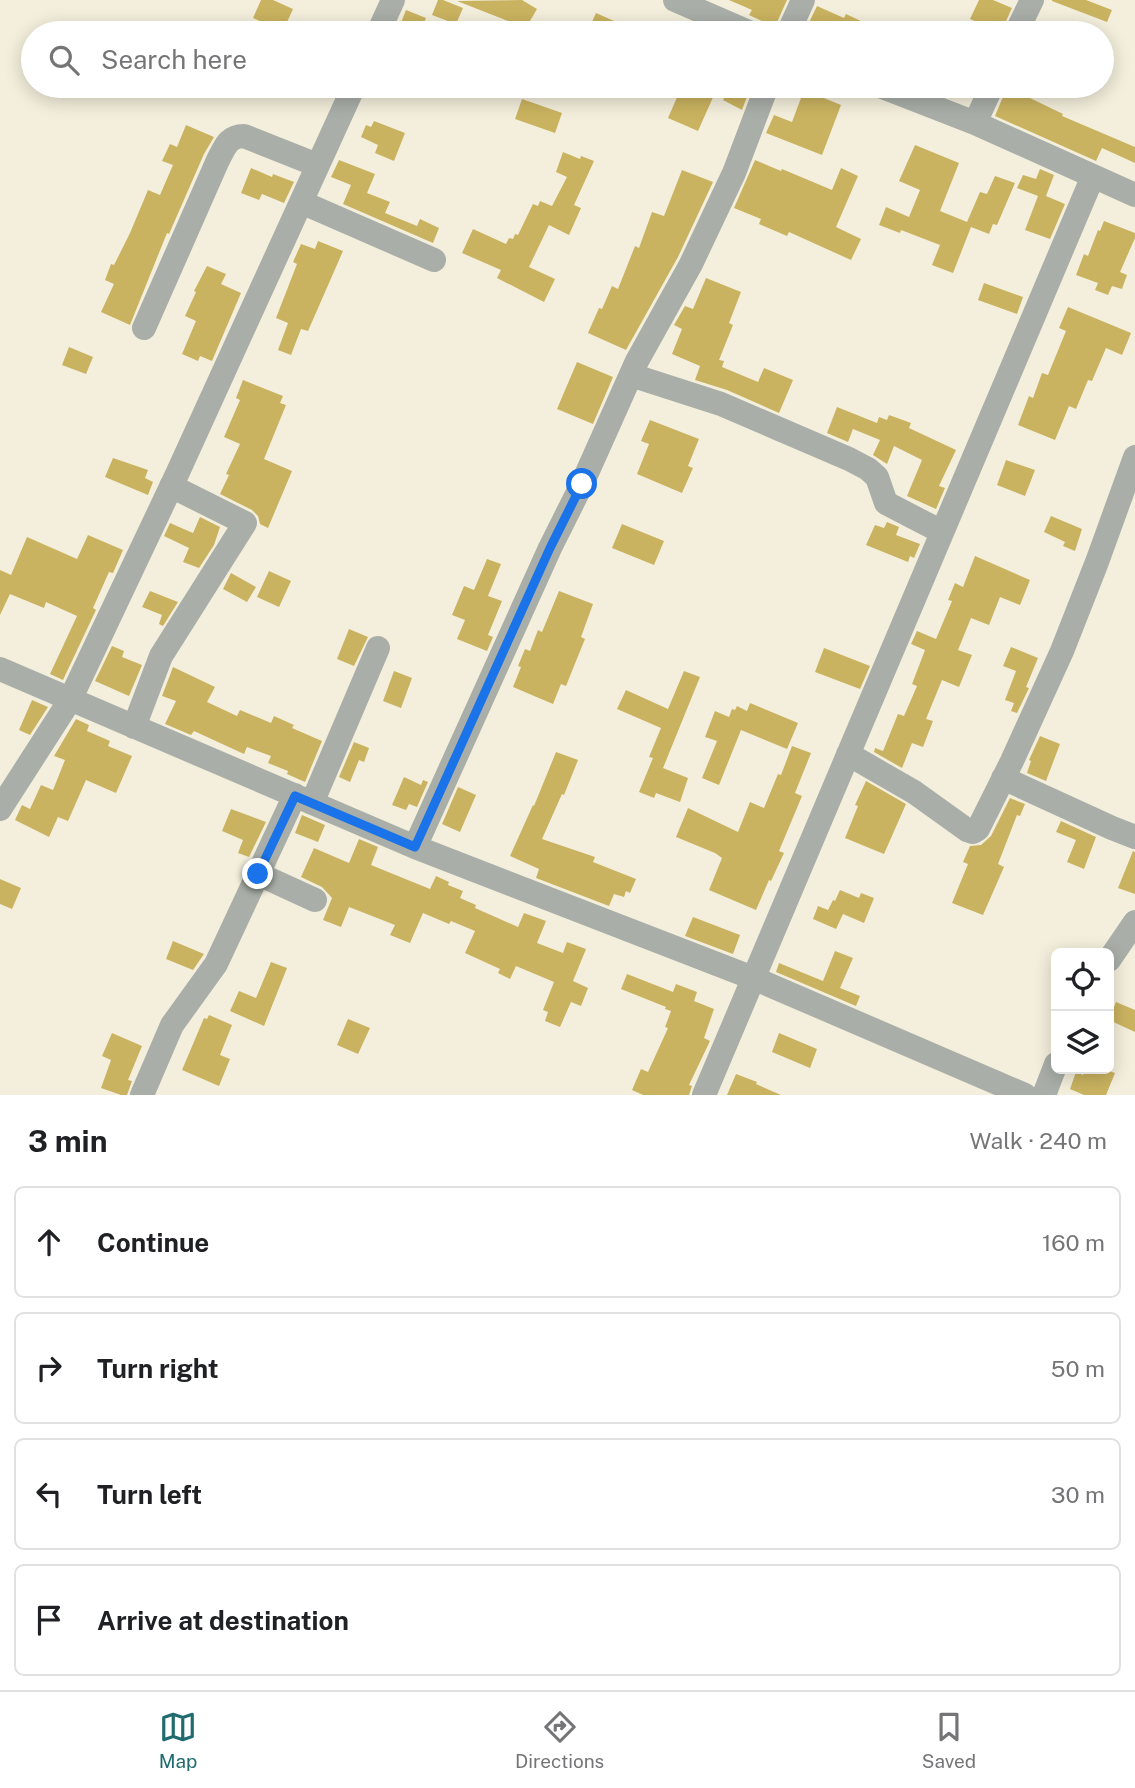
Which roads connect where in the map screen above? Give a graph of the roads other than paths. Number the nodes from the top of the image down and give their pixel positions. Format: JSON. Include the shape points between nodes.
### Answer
{"nodes":[{"id":1,"x":393,"y":0,"type":"edge"},
{"id":2,"x":675,"y":0,"type":"edge"},
{"id":3,"x":803,"y":0,"type":"edge"},
{"id":4,"x":1032,"y":0,"type":"edge"},
{"id":5,"x":383,"y":21,"type":"edge"},
{"id":6,"x":723,"y":21,"type":"edge"},
{"id":7,"x":793,"y":21,"type":"edge"},
{"id":8,"x":1022,"y":21,"type":"edge"},
{"id":9,"x":348,"y":98,"type":"edge"},
{"id":10,"x":762,"y":98,"type":"edge"},
{"id":11,"x":911,"y":98,"type":"edge"},
{"id":12,"x":986,"y":98,"type":"edge"},
{"id":13,"x":975,"y":123,"type":"junction"},
{"id":14,"x":317,"y":165,"type":"junction"},
{"id":15,"x":1093,"y":176,"type":"junction"},
{"id":16,"x":1135,"y":195,"type":"edge"},
{"id":17,"x":301,"y":202,"type":"junction"},
{"id":18,"x":433,"y":260,"type":"dead end"},
{"id":19,"x":144,"y":328,"type":"dead end"},
{"id":20,"x":631,"y":375,"type":"junction"},
{"id":21,"x":1135,"y":457,"type":"edge"},
{"id":22,"x":171,"y":486,"type":"junction"},
{"id":23,"x":942,"y":532,"type":"junction"},
{"id":24,"x":378,"y":648,"type":"dead end"},
{"id":25,"x":0,"y":669,"type":"edge"},
{"id":26,"x":70,"y":700,"type":"junction"},
{"id":27,"x":134,"y":727,"type":"junction"},
{"id":28,"x":848,"y":754,"type":"junction"},
{"id":29,"x":1003,"y":778,"type":"junction"},
{"id":30,"x":304,"y":799,"type":"junction"},
{"id":31,"x":0,"y":809,"type":"edge"},
{"id":32,"x":1135,"y":838,"type":"edge"},
{"id":33,"x":415,"y":847,"type":"junction"},
{"id":34,"x":258,"y":874,"type":"junction"},
{"id":35,"x":315,"y":900,"type":"dead end"},
{"id":36,"x":1135,"y":922,"type":"edge"},
{"id":37,"x":1114,"y":953,"type":"edge"},
{"id":38,"x":753,"y":978,"type":"junction"},
{"id":39,"x":1052,"y":1074,"type":"edge"},
{"id":40,"x":142,"y":1095,"type":"edge"},
{"id":41,"x":704,"y":1095,"type":"edge"},
{"id":42,"x":1025,"y":1095,"type":"edge"},
{"id":43,"x":1044,"y":1095,"type":"edge"}],
"edges":[{"from":1,"to":5,"type":"street"},
{"from":2,"to":6,"type":"street"},
{"from":3,"to":7,"type":"street"},
{"from":4,"to":8,"type":"street"},
{"from":9,"to":14,"type":"street"},
{"from":10,"to":20,"type":"street","via":[[734,173],[691,264]]},
{"from":11,"to":13,"type":"street"},
{"from":12,"to":13,"type":"street"},
{"from":13,"to":15,"type":"street"},
{"from":14,"to":17,"type":"street"},
{"from":14,"to":19,"type":"street","via":[[244,136],[229,140]]},
{"from":15,"to":16,"type":"street"},
{"from":15,"to":23,"type":"street"},
{"from":17,"to":18,"type":"street"},
{"from":17,"to":22,"type":"street"},
{"from":20,"to":23,"type":"street","via":[[721,404],[849,458],[877,477],[891,507]]},
{"from":20,"to":33,"type":"street"},
{"from":21,"to":29,"type":"street","via":[[1062,651]]},
{"from":22,"to":26,"type":"street"},
{"from":22,"to":27,"type":"street","via":[[245,523],[161,656]]},
{"from":23,"to":28,"type":"street"},
{"from":24,"to":30,"type":"street"},
{"from":25,"to":26,"type":"street"},
{"from":26,"to":27,"type":"street"},
{"from":26,"to":31,"type":"street"},
{"from":27,"to":30,"type":"street"},
{"from":28,"to":29,"type":"street","via":[[973,832],[981,825]]},
{"from":28,"to":38,"type":"street"},
{"from":29,"to":32,"type":"street"},
{"from":30,"to":33,"type":"street"},
{"from":30,"to":34,"type":"street"},
{"from":33,"to":38,"type":"street"},
{"from":34,"to":35,"type":"street"},
{"from":34,"to":40,"type":"street","via":[[216,964],[172,1025]]},
{"from":36,"to":37,"type":"street"},
{"from":38,"to":41,"type":"street"},
{"from":38,"to":42,"type":"street"},
{"from":39,"to":43,"type":"street"}]}
